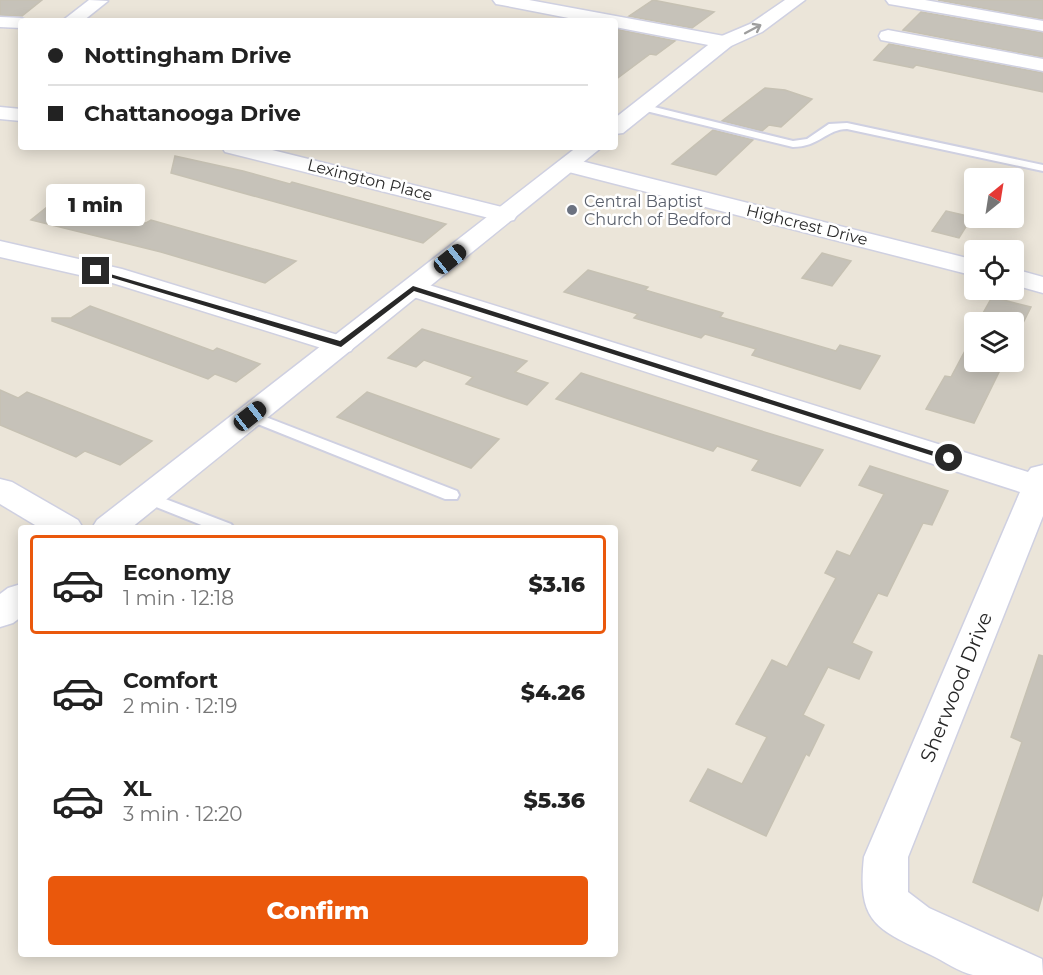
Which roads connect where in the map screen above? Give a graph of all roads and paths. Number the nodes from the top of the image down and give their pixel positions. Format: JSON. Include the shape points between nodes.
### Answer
{"nodes":[{"id":1,"x":502,"y":0,"type":"edge"},
{"id":2,"x":766,"y":0,"type":"edge"},
{"id":3,"x":796,"y":0,"type":"edge"},
{"id":4,"x":895,"y":0,"type":"edge"},
{"id":5,"x":99,"y":1,"type":"edge"},
{"id":6,"x":75,"y":18,"type":"edge"},
{"id":7,"x":598,"y":18,"type":"edge"},
{"id":8,"x":0,"y":22,"type":"edge"},
{"id":9,"x":618,"y":22,"type":"edge"},
{"id":10,"x":18,"y":23,"type":"edge"},
{"id":11,"x":1043,"y":26,"type":"edge"},
{"id":12,"x":888,"y":36,"type":"dead end"},
{"id":13,"x":724,"y":42,"type":"junction"},
{"id":14,"x":1043,"y":65,"type":"edge"},
{"id":15,"x":0,"y":113,"type":"edge"},
{"id":16,"x":18,"y":115,"type":"edge"},
{"id":17,"x":625,"y":117,"type":"edge"},
{"id":18,"x":245,"y":150,"type":"edge"},
{"id":19,"x":587,"y":150,"type":"edge"},
{"id":20,"x":569,"y":165,"type":"junction"},
{"id":21,"x":1043,"y":168,"type":"edge"},
{"id":22,"x":505,"y":215,"type":"junction"},
{"id":23,"x":0,"y":249,"type":"edge"},
{"id":24,"x":964,"y":265,"type":"edge"},
{"id":25,"x":1024,"y":280,"type":"edge"},
{"id":26,"x":1043,"y":285,"type":"edge"},
{"id":27,"x":413,"y":288,"type":"junction"},
{"id":28,"x":341,"y":345,"type":"junction"},
{"id":29,"x":250,"y":416,"type":"junction"},
{"id":30,"x":1041,"y":483,"type":"edge"},
{"id":31,"x":0,"y":490,"type":"edge"},
{"id":32,"x":451,"y":495,"type":"dead end"},
{"id":33,"x":147,"y":497,"type":"junction"},
{"id":34,"x":61,"y":525,"type":"edge"},
{"id":35,"x":112,"y":525,"type":"edge"},
{"id":36,"x":217,"y":525,"type":"edge"},
{"id":37,"x":18,"y":599,"type":"edge"},
{"id":38,"x":0,"y":614,"type":"edge"},
{"id":39,"x":1025,"y":975,"type":"edge"}],
"edges":[{"from":1,"to":7,"type":"street"},
{"from":2,"to":13,"type":"street","via":[[733,24]]},
{"from":13,"to":3,"type":"street","one_way":true,"via":[[756,28]]},
{"from":4,"to":11,"type":"street"},
{"from":5,"to":6,"type":"street"},
{"from":8,"to":10,"type":"street"},
{"from":9,"to":13,"type":"street"},
{"from":12,"to":14,"type":"street"},
{"from":13,"to":17,"type":"street"},
{"from":15,"to":16,"type":"street"},
{"from":17,"to":21,"type":"lane","via":[[794,144],[816,141],[833,126],[847,126]]},
{"from":18,"to":22,"type":"street","name":"Lexington Place"},
{"from":19,"to":20,"type":"street"},
{"from":20,"to":22,"type":"street"},
{"from":20,"to":24,"type":"street","name":"Highcrest Drive"},
{"from":22,"to":27,"type":"street"},
{"from":23,"to":28,"type":"street","via":[[113,275]]},
{"from":25,"to":26,"type":"street"},
{"from":27,"to":28,"type":"street"},
{"from":27,"to":30,"type":"street"},
{"from":28,"to":29,"type":"street"},
{"from":29,"to":32,"type":"lane"},
{"from":29,"to":33,"type":"street"},
{"from":30,"to":39,"type":"street","name":"Sherwood Drive","via":[[886,857],[884,880],[886,902],[912,923]]},
{"from":31,"to":34,"type":"street"},
{"from":33,"to":35,"type":"street"},
{"from":33,"to":36,"type":"lane"},
{"from":37,"to":38,"type":"street"}]}
